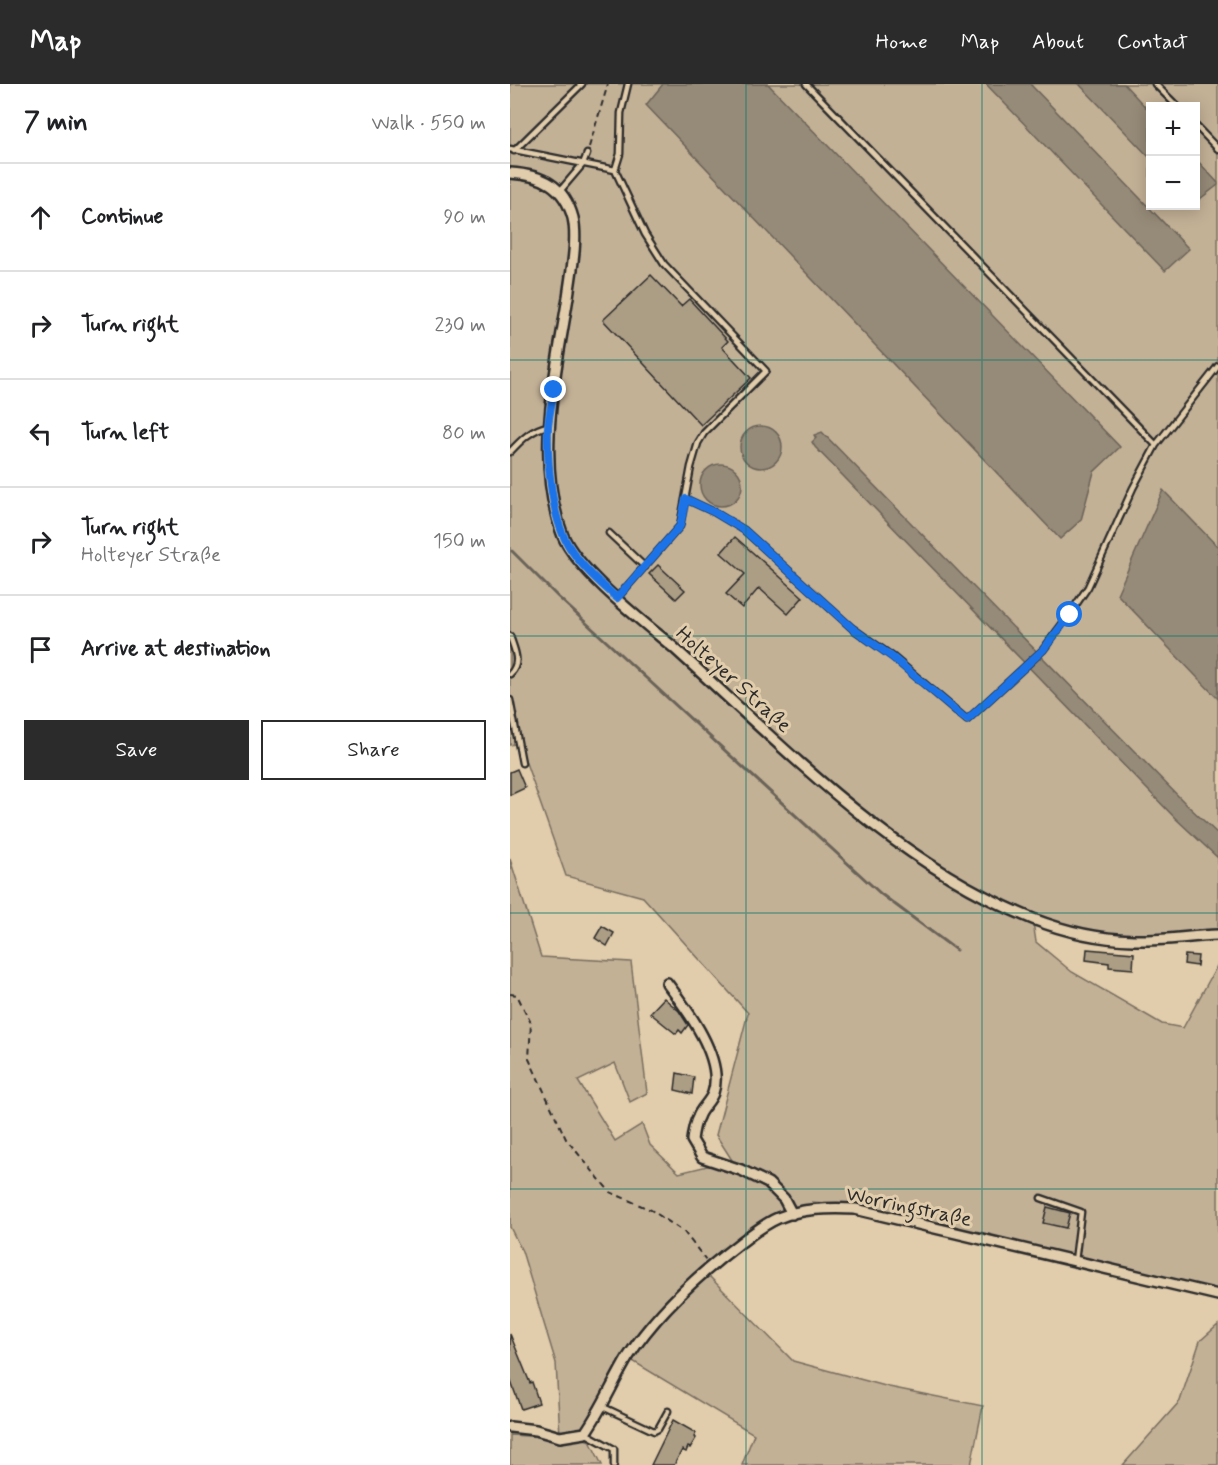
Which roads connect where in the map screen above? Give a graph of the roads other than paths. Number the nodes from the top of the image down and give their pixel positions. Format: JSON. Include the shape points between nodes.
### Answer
{"nodes":[{"id":1,"x":582,"y":84,"type":"edge"},
{"id":2,"x":628,"y":84,"type":"edge"},
{"id":3,"x":806,"y":84,"type":"edge"},
{"id":4,"x":1155,"y":84,"type":"edge"},
{"id":5,"x":1173,"y":102,"type":"edge"},
{"id":6,"x":1200,"y":130,"type":"edge"},
{"id":7,"x":1218,"y":149,"type":"edge"},
{"id":8,"x":512,"y":150,"type":"edge"},
{"id":9,"x":587,"y":154,"type":"road end"},
{"id":10,"x":583,"y":164,"type":"junction"},
{"id":11,"x":615,"y":170,"type":"junction"},
{"id":12,"x":510,"y":173,"type":"edge"},
{"id":13,"x":560,"y":191,"type":"junction"},
{"id":14,"x":1217,"y":368,"type":"edge"},
{"id":15,"x":548,"y":426,"type":"junction"},
{"id":16,"x":1156,"y":445,"type":"junction"},
{"id":17,"x":510,"y":452,"type":"edge"},
{"id":18,"x":686,"y":499,"type":"junction"},
{"id":19,"x":609,"y":533,"type":"dead end"},
{"id":20,"x":645,"y":567,"type":"junction"},
{"id":21,"x":617,"y":598,"type":"junction"},
{"id":22,"x":510,"y":636,"type":"edge"},
{"id":23,"x":510,"y":674,"type":"edge"},
{"id":24,"x":510,"y":700,"type":"edge"},
{"id":25,"x":522,"y":763,"type":"dead end"},
{"id":26,"x":1218,"y":936,"type":"edge"},
{"id":27,"x":668,"y":982,"type":"dead end"},
{"id":28,"x":1041,"y":1198,"type":"dead end"},
{"id":29,"x":792,"y":1214,"type":"junction"},
{"id":30,"x":1075,"y":1261,"type":"junction"},
{"id":31,"x":1218,"y":1295,"type":"edge"},
{"id":32,"x":603,"y":1407,"type":"junction"},
{"id":33,"x":668,"y":1411,"type":"dead end"},
{"id":34,"x":510,"y":1427,"type":"edge"},
{"id":35,"x":585,"y":1433,"type":"junction"},
{"id":36,"x":614,"y":1465,"type":"edge"}],
"edges":[{"from":1,"to":8,"type":"lane"},
{"from":2,"to":11,"type":"lane"},
{"from":3,"to":16,"type":"lane"},
{"from":4,"to":5,"type":"lane"},
{"from":6,"to":7,"type":"lane"},
{"from":8,"to":10,"type":"lane"},
{"from":9,"to":10,"type":"lane"},
{"from":10,"to":11,"type":"lane"},
{"from":10,"to":13,"type":"lane"},
{"from":11,"to":18,"type":"lane","via":[[664,264],[766,371],[704,433],[691,467]]},
{"from":12,"to":13,"type":"street","via":[[545,180]]},
{"from":13,"to":15,"type":"street","name":"Holteyer Straße","via":[[574,230]]},
{"from":14,"to":16,"type":"lane"},
{"from":15,"to":17,"type":"lane","via":[[527,435]]},
{"from":15,"to":21,"type":"street","name":"Holteyer Straße","via":[[557,516],[564,537],[581,563]]},
{"from":16,"to":18,"type":"lane","via":[[1088,587],[1043,650],[967,720],[852,628],[744,530]]},
{"from":18,"to":20,"type":"lane","via":[[680,526]]},
{"from":19,"to":20,"type":"lane"},
{"from":20,"to":21,"type":"lane"},
{"from":21,"to":26,"type":"street","name":"Holteyer Straße","via":[[826,785],[889,837],[939,870],[1034,919],[1077,932],[1133,940]]},
{"from":22,"to":23,"type":"lane","via":[[517,659]]},
{"from":24,"to":25,"type":"lane"},
{"from":27,"to":29,"type":"street","via":[[701,1033],[715,1078],[713,1093],[697,1117],[692,1140],[702,1157],[768,1183]]},
{"from":28,"to":30,"type":"lane","via":[[1081,1212]]},
{"from":29,"to":30,"type":"street","name":"Worringstraße","via":[[826,1208],[855,1209]]},
{"from":29,"to":32,"type":"street","name":"Worringstraße","via":[[763,1226],[670,1304],[627,1360]]},
{"from":30,"to":31,"type":"street","name":"Worringstraße"},
{"from":32,"to":33,"type":"lane","via":[[654,1431]]},
{"from":32,"to":35,"type":"street","name":"Worringstraße"},
{"from":34,"to":35,"type":"street","via":[[560,1437]]},
{"from":35,"to":36,"type":"lane","via":[[614,1449]]}]}
